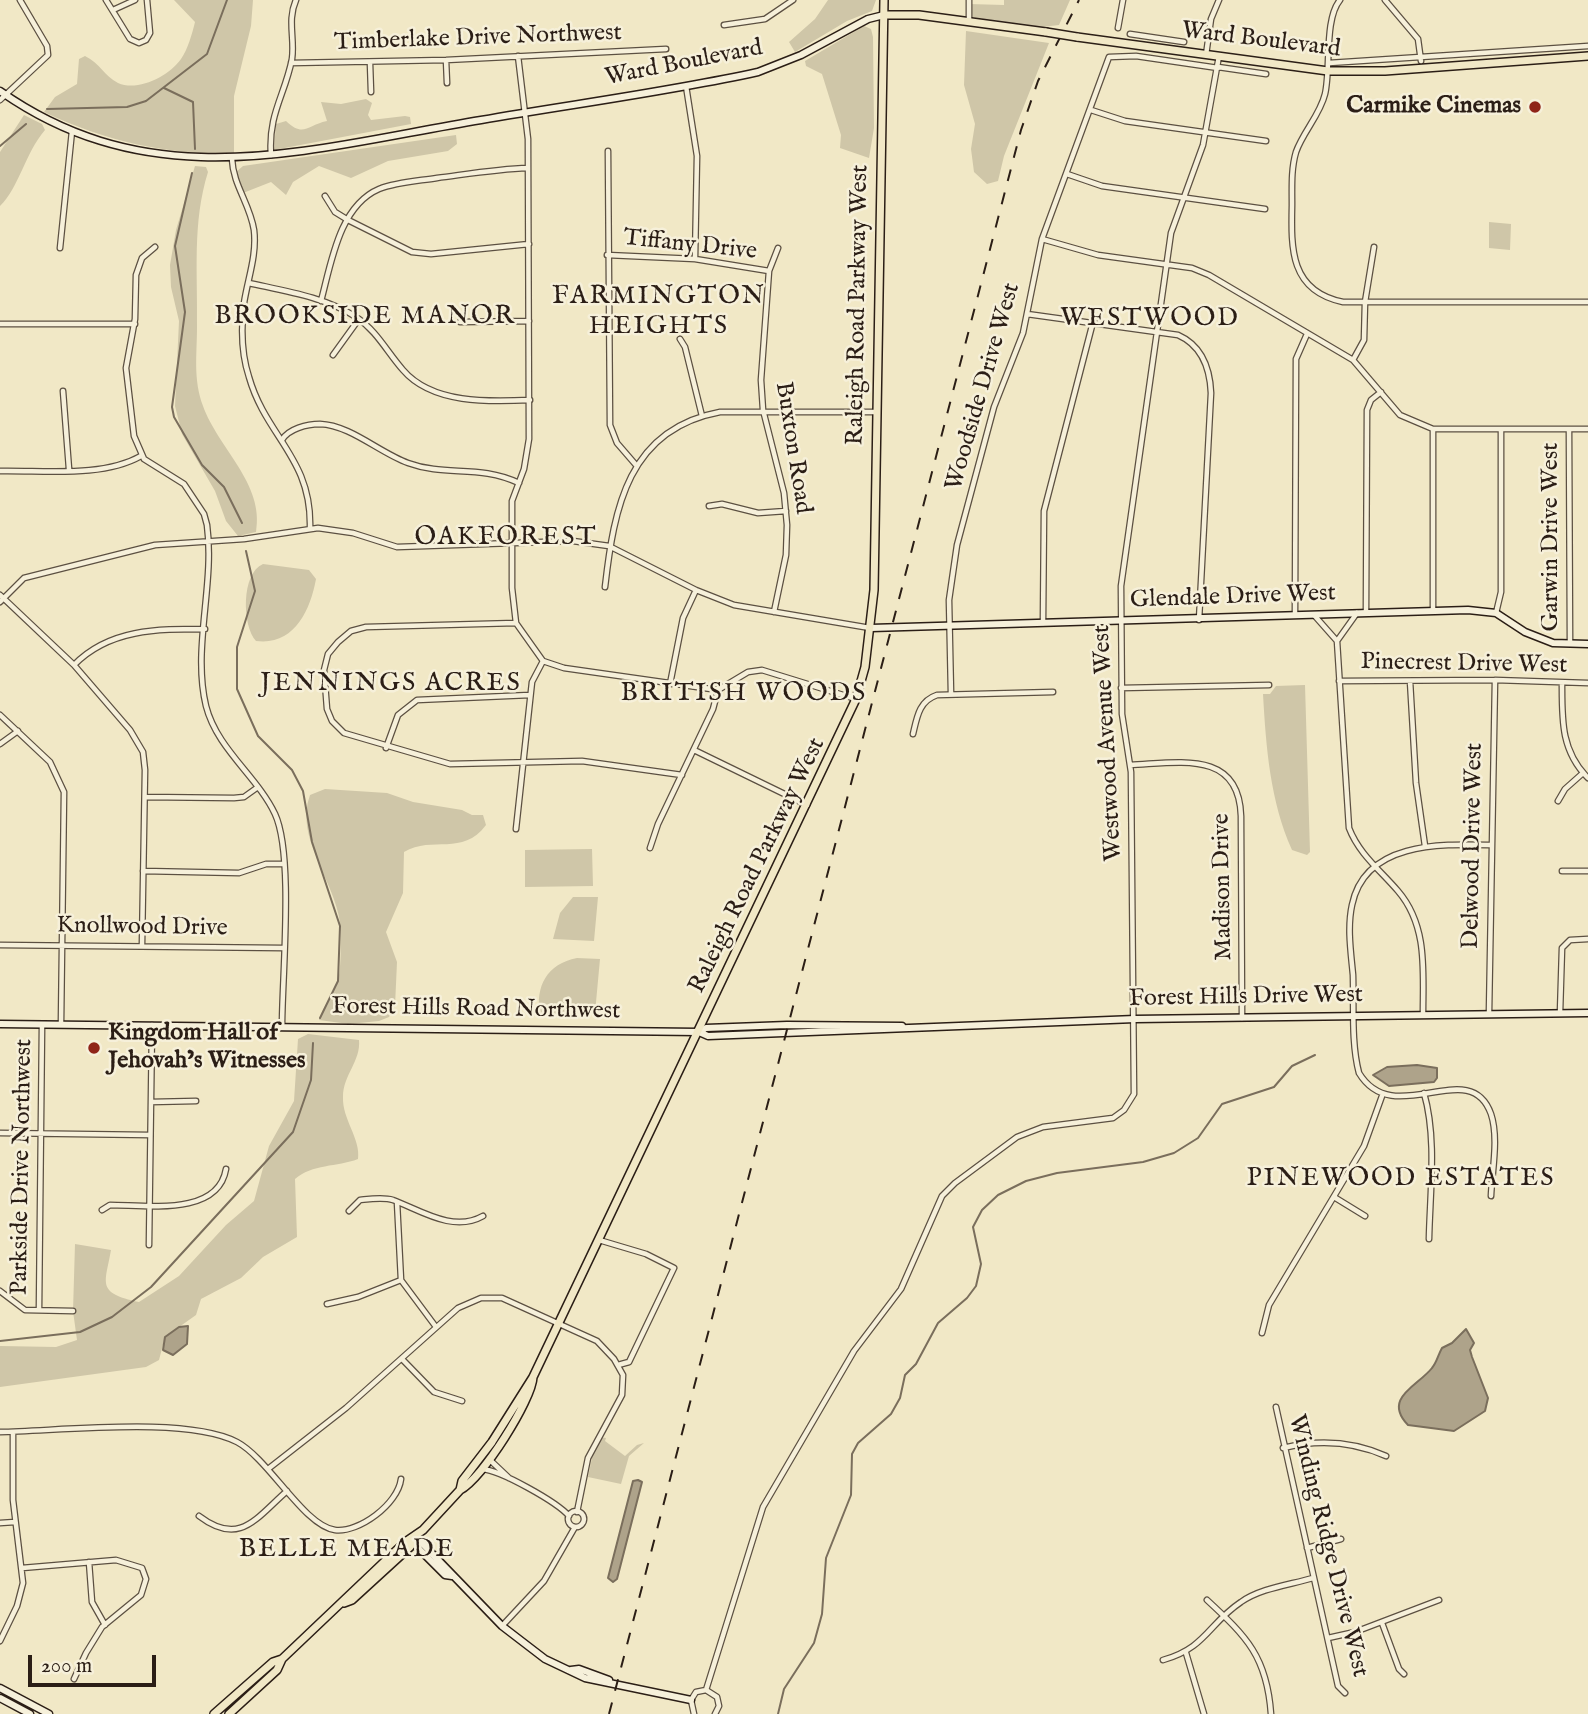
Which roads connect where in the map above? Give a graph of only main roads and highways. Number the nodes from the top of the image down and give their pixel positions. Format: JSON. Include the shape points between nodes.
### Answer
{"nodes":[{"id":1,"x":884,"y":0,"type":"edge"},
{"id":2,"x":884,"y":15,"type":"junction"},
{"id":3,"x":1588,"y":56,"type":"edge"},
{"id":4,"x":2,"y":95,"type":"edge"},
{"id":5,"x":871,"y":628,"type":"junction"},
{"id":6,"x":1588,"y":644,"type":"edge"},
{"id":7,"x":1588,"y":1013,"type":"edge"},
{"id":8,"x":0,"y":1024,"type":"edge"},
{"id":9,"x":699,"y":1032,"type":"junction"},
{"id":10,"x":533,"y":1377,"type":"junction"},
{"id":11,"x":460,"y":1490,"type":"junction"},
{"id":12,"x":413,"y":1539,"type":"junction"},
{"id":13,"x":282,"y":1659,"type":"junction"},
{"id":14,"x":0,"y":1688,"type":"edge"},
{"id":15,"x":0,"y":1698,"type":"edge"},
{"id":16,"x":691,"y":1700,"type":"road end"},
{"id":17,"x":30,"y":1714,"type":"edge"},
{"id":18,"x":49,"y":1714,"type":"edge"},
{"id":19,"x":214,"y":1714,"type":"edge"},
{"id":20,"x":229,"y":1714,"type":"edge"}],
"edges":[{"from":1,"to":2,"type":"main road","name":"Raleigh Road Parkway West"},
{"from":2,"to":3,"type":"main road","name":"Ward Boulevard","bridge":true,"via":[[919,15],[1328,67],[1422,68]]},
{"from":2,"to":4,"type":"main road","name":"Ward Boulevard","via":[[774,67],[271,156],[232,159],[155,154],[72,131]]},
{"from":2,"to":5,"type":"main road","name":"Raleigh Road Parkway West"},
{"from":5,"to":6,"type":"main road","name":"Glendale Drive West","via":[[1433,610],[1496,613],[1542,640]]},
{"from":5,"to":9,"type":"main road","name":"Raleigh Road Parkway West","via":[[856,699]]},
{"from":7,"to":9,"type":"main road","name":"Forest Hills Drive West","via":[[1135,1019],[708,1037]]},
{"from":8,"to":9,"type":"main road","name":"Forest Hills Road Northwest"},
{"from":9,"to":10,"type":"main road","name":"Raleigh Road Parkway West"},
{"from":10,"to":11,"type":"main road","name":"Raleigh Road Parkway West"},
{"from":10,"to":11,"type":"main road","name":"Raleigh Road Parkway West","via":[[528,1395],[489,1459]]},
{"from":11,"to":12,"type":"main road","name":"Raleigh Road Parkway West"},
{"from":12,"to":13,"type":"main road","name":"Raleigh Road Parkway West","via":[[352,1600],[343,1603]]},
{"from":12,"to":16,"type":"main road","via":[[445,1575],[452,1576],[502,1626],[545,1659],[571,1670]]},
{"from":13,"to":19,"type":"main road","name":"Raleigh Road Parkway West"},
{"from":13,"to":20,"type":"main road","name":"Raleigh Road Parkway West","via":[[277,1670]]},
{"from":14,"to":18,"type":"main road"},
{"from":15,"to":17,"type":"main road"}]}
